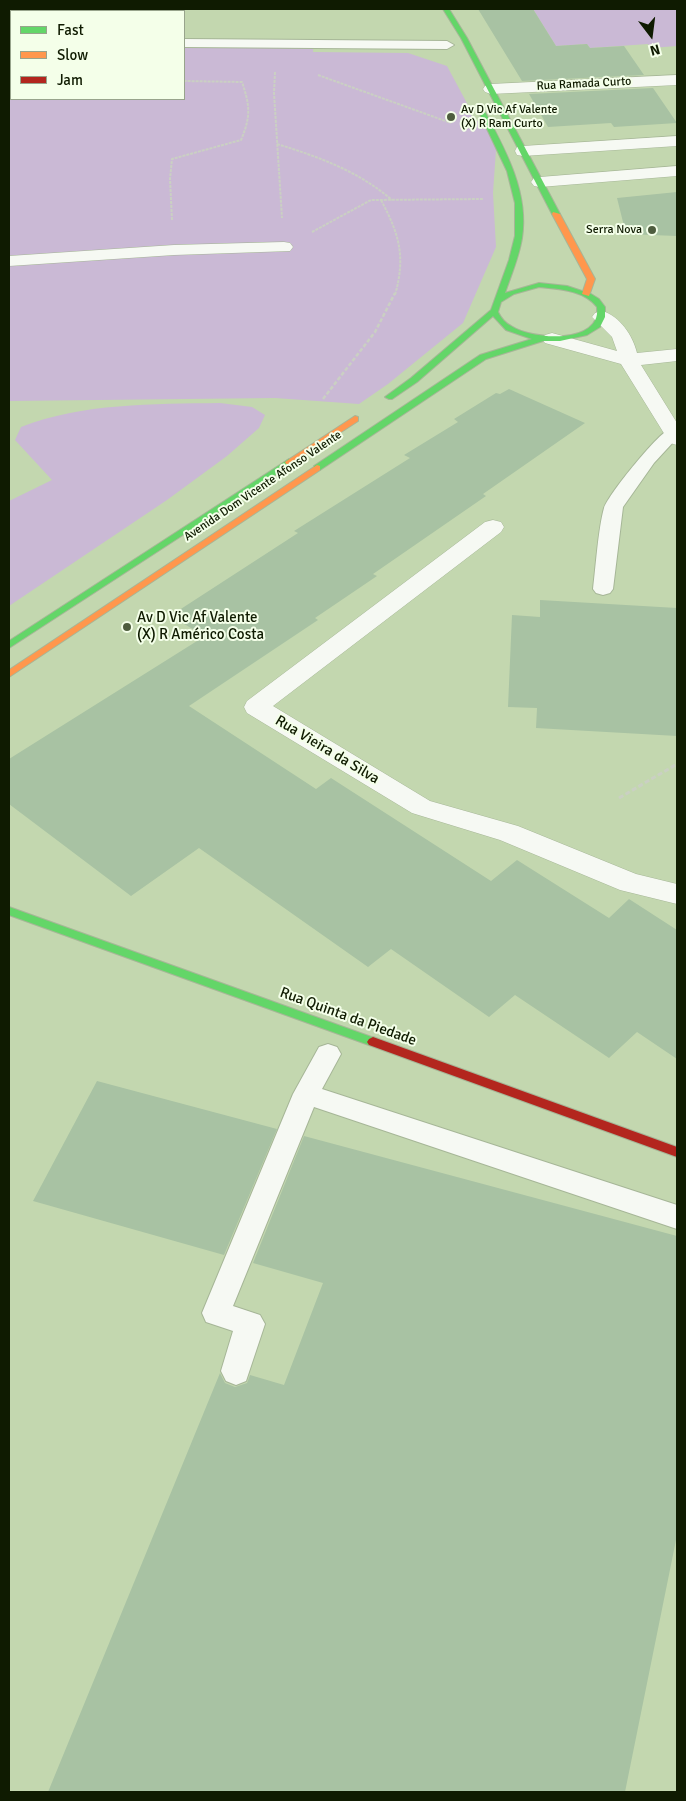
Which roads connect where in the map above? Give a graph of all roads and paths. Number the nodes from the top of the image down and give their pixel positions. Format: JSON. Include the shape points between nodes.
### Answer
{"nodes":[{"id":1,"x":446,"y":9,"type":"edge"},
{"id":2,"x":439,"y":30,"type":"dead end"},
{"id":3,"x":185,"y":43,"type":"edge"},
{"id":4,"x":449,"y":49,"type":"joint"},
{"id":5,"x":275,"y":69,"type":"dead end"},
{"id":6,"x":312,"y":73,"type":"dead end"},
{"id":7,"x":677,"y":80,"type":"edge"},
{"id":8,"x":185,"y":81,"type":"edge"},
{"id":9,"x":491,"y":89,"type":"junction"},
{"id":10,"x":476,"y":99,"type":"dead end"},
{"id":11,"x":454,"y":124,"type":"dead end"},
{"id":12,"x":677,"y":141,"type":"edge"},
{"id":13,"x":278,"y":144,"type":"junction"},
{"id":14,"x":523,"y":151,"type":"junction"},
{"id":15,"x":677,"y":171,"type":"edge"},
{"id":16,"x":540,"y":182,"type":"junction"},
{"id":17,"x":517,"y":198,"type":"junction"},
{"id":18,"x":381,"y":200,"type":"junction"},
{"id":19,"x":392,"y":200,"type":"junction"},
{"id":20,"x":284,"y":247,"type":"junction"},
{"id":21,"x":174,"y":250,"type":"junction"},
{"id":22,"x":9,"y":261,"type":"edge"},
{"id":23,"x":586,"y":294,"type":"junction"},
{"id":24,"x":499,"y":298,"type":"junction"},
{"id":25,"x":494,"y":311,"type":"junction"},
{"id":26,"x":602,"y":317,"type":"junction"},
{"id":27,"x":546,"y":339,"type":"junction"},
{"id":28,"x":677,"y":355,"type":"edge"},
{"id":29,"x":628,"y":360,"type":"junction"},
{"id":30,"x":381,"y":402,"type":"dead end"},
{"id":31,"x":320,"y":404,"type":"dead end"},
{"id":32,"x":364,"y":412,"type":"dead end"},
{"id":33,"x":675,"y":435,"type":"edge"},
{"id":34,"x":493,"y":527,"type":"dead end"},
{"id":35,"x":603,"y":589,"type":"dead end"},
{"id":36,"x":9,"y":645,"type":"edge"},
{"id":37,"x":9,"y":674,"type":"edge"},
{"id":38,"x":677,"y":764,"type":"edge"},
{"id":39,"x":619,"y":798,"type":"dead end"},
{"id":40,"x":677,"y":894,"type":"edge"},
{"id":41,"x":9,"y":911,"type":"edge"},
{"id":42,"x":328,"y":1054,"type":"dead end"},
{"id":43,"x":306,"y":1094,"type":"junction"},
{"id":44,"x":677,"y":1152,"type":"edge"},
{"id":45,"x":677,"y":1217,"type":"edge"},
{"id":46,"x":236,"y":1371,"type":"dead end"}],
"edges":[{"from":1,"to":9,"type":"street"},
{"from":2,"to":4,"type":"street"},
{"from":3,"to":4,"type":"lane"},
{"from":5,"to":13,"type":"path"},
{"from":6,"to":11,"type":"path"},
{"from":7,"to":9,"type":"street","name":"Rua Ramada Curto"},
{"from":8,"to":21,"type":"path","via":[[242,82],[250,120],[241,140],[172,160]]},
{"from":9,"to":14,"type":"street"},
{"from":10,"to":17,"type":"street","via":[[500,147]]},
{"from":12,"to":14,"type":"street"},
{"from":13,"to":19,"type":"path","via":[[344,166],[375,184]]},
{"from":13,"to":20,"type":"path"},
{"from":14,"to":16,"type":"street"},
{"from":15,"to":16,"type":"street"},
{"from":16,"to":23,"type":"street","via":[[591,279]]},
{"from":17,"to":19,"type":"path"},
{"from":17,"to":24,"type":"street","via":[[519,234]]},
{"from":18,"to":19,"type":"path"},
{"from":18,"to":20,"type":"path","via":[[371,200]]},
{"from":18,"to":31,"type":"path","via":[[401,253],[399,279],[391,307]]},
{"from":20,"to":21,"type":"street"},
{"from":21,"to":22,"type":"street"},
{"from":23,"to":24,"type":"street","via":[[564,287],[539,285],[523,287]]},
{"from":23,"to":26,"type":"street","via":[[596,301]]},
{"from":24,"to":25,"type":"street"},
{"from":25,"to":27,"type":"street","via":[[497,319],[515,332]]},
{"from":25,"to":30,"type":"street","via":[[414,380]]},
{"from":26,"to":27,"type":"street","via":[[591,330],[574,337]]},
{"from":26,"to":29,"type":"street","via":[[621,335],[627,347]]},
{"from":27,"to":29,"type":"street"},
{"from":27,"to":37,"type":"street","name":"Avenida Dom Vicente Afonso Valente","via":[[483,357]]},
{"from":28,"to":29,"type":"street"},
{"from":29,"to":33,"type":"street"},
{"from":32,"to":36,"type":"street","name":"Avenida Dom Vicente Afonso Valente"},
{"from":33,"to":35,"type":"lane","via":[[648,459],[614,507]]},
{"from":34,"to":40,"type":"street","name":"Rua Vieira da Silva","via":[[256,707],[421,807],[509,833],[630,883]]},
{"from":38,"to":39,"type":"path"},
{"from":41,"to":44,"type":"street","name":"Rua Quinta da Piedade"},
{"from":42,"to":43,"type":"lane"},
{"from":43,"to":45,"type":"lane"},
{"from":43,"to":46,"type":"lane","via":[[216,1313],[250,1324]]}]}
